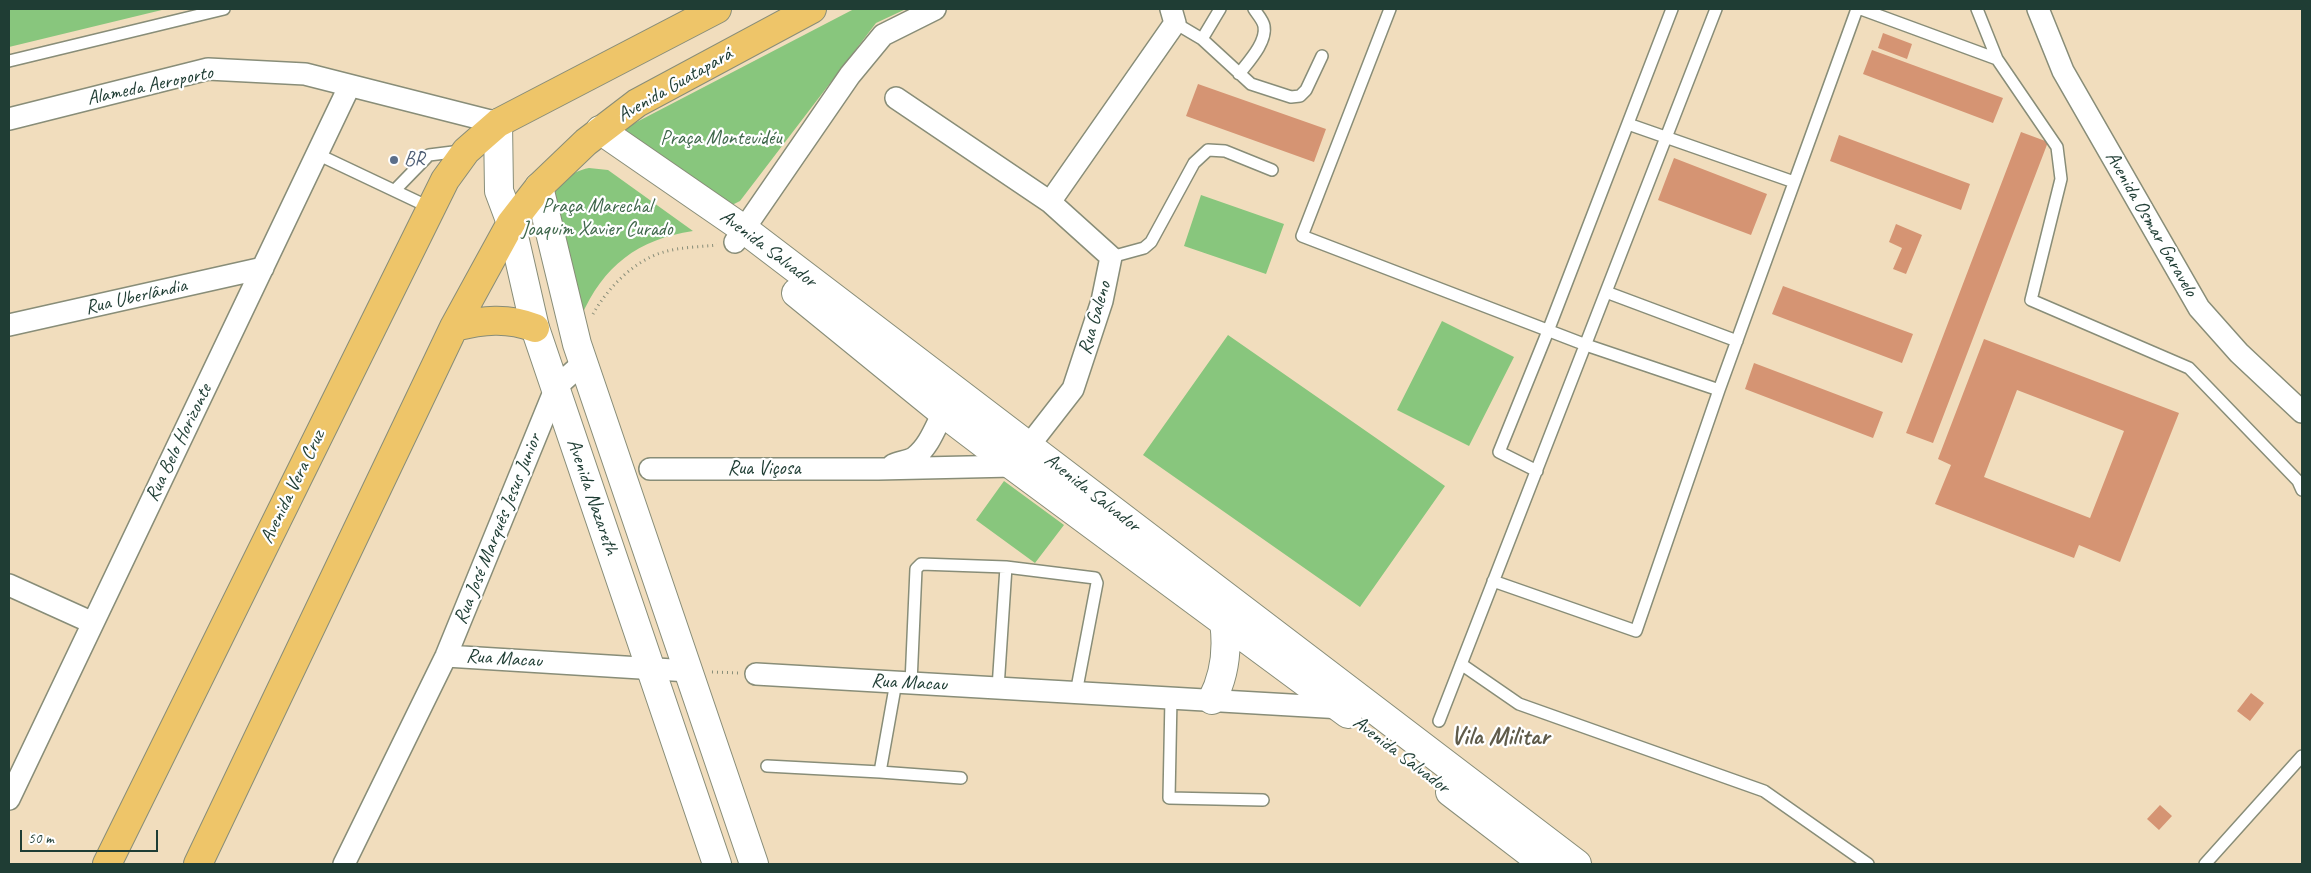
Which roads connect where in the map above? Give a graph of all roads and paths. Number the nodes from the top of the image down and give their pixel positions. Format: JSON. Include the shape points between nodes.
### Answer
{"nodes":[{"id":1,"x":224,"y":9,"type":"edge"},
{"id":2,"x":717,"y":9,"type":"edge"},
{"id":3,"x":812,"y":9,"type":"edge"},
{"id":4,"x":935,"y":9,"type":"edge"},
{"id":5,"x":1220,"y":9,"type":"edge"},
{"id":6,"x":1254,"y":9,"type":"edge"},
{"id":7,"x":1390,"y":9,"type":"edge"},
{"id":8,"x":1672,"y":9,"type":"edge"},
{"id":9,"x":1716,"y":9,"type":"edge"},
{"id":10,"x":1857,"y":9,"type":"edge"},
{"id":11,"x":1861,"y":9,"type":"edge"},
{"id":12,"x":1977,"y":9,"type":"edge"},
{"id":13,"x":2038,"y":9,"type":"edge"},
{"id":14,"x":1173,"y":16,"type":"edge"},
{"id":15,"x":1202,"y":39,"type":"junction"},
{"id":16,"x":1322,"y":56,"type":"dead end"},
{"id":17,"x":1997,"y":58,"type":"junction"},
{"id":18,"x":9,"y":61,"type":"edge"},
{"id":19,"x":1239,"y":74,"type":"junction"},
{"id":20,"x":349,"y":87,"type":"junction"},
{"id":21,"x":896,"y":98,"type":"dead end"},
{"id":22,"x":9,"y":119,"type":"edge"},
{"id":23,"x":498,"y":123,"type":"junction"},
{"id":24,"x":1628,"y":124,"type":"junction"},
{"id":25,"x":593,"y":136,"type":"junction"},
{"id":26,"x":1666,"y":137,"type":"junction"},
{"id":27,"x":317,"y":154,"type":"junction"},
{"id":28,"x":429,"y":155,"type":"junction"},
{"id":29,"x":460,"y":159,"type":"junction"},
{"id":30,"x":1272,"y":170,"type":"dead end"},
{"id":31,"x":1794,"y":182,"type":"junction"},
{"id":32,"x":539,"y":187,"type":"junction"},
{"id":33,"x":395,"y":190,"type":"junction"},
{"id":34,"x":1050,"y":202,"type":"junction"},
{"id":35,"x":431,"y":208,"type":"junction"},
{"id":36,"x":511,"y":223,"type":"junction"},
{"id":37,"x":740,"y":236,"type":"junction"},
{"id":38,"x":1111,"y":257,"type":"junction"},
{"id":39,"x":263,"y":268,"type":"junction"},
{"id":40,"x":1606,"y":292,"type":"junction"},
{"id":41,"x":9,"y":325,"type":"edge"},
{"id":42,"x":454,"y":327,"type":"junction"},
{"id":43,"x":535,"y":328,"type":"junction"},
{"id":44,"x":1548,"y":330,"type":"junction"},
{"id":45,"x":1737,"y":341,"type":"junction"},
{"id":46,"x":1586,"y":345,"type":"junction"},
{"id":47,"x":580,"y":353,"type":"junction"},
{"id":48,"x":556,"y":388,"type":"junction"},
{"id":49,"x":1719,"y":390,"type":"junction"},
{"id":50,"x":949,"y":402,"type":"junction"},
{"id":51,"x":2302,"y":412,"type":"edge"},
{"id":52,"x":1028,"y":444,"type":"junction"},
{"id":53,"x":1013,"y":466,"type":"junction"},
{"id":54,"x":650,"y":469,"type":"dead end"},
{"id":55,"x":621,"y":470,"type":"junction"},
{"id":56,"x":878,"y":470,"type":"junction"},
{"id":57,"x":1537,"y":471,"type":"junction"},
{"id":58,"x":585,"y":474,"type":"junction"},
{"id":59,"x":2302,"y":490,"type":"edge"},
{"id":60,"x":1006,"y":567,"type":"junction"},
{"id":61,"x":1493,"y":581,"type":"junction"},
{"id":62,"x":9,"y":585,"type":"edge"},
{"id":63,"x":1224,"y":622,"type":"junction"},
{"id":64,"x":93,"y":623,"type":"junction"},
{"id":65,"x":446,"y":656,"type":"junction"},
{"id":66,"x":1461,"y":664,"type":"junction"},
{"id":67,"x":652,"y":668,"type":"junction"},
{"id":68,"x":689,"y":671,"type":"junction"},
{"id":69,"x":756,"y":674,"type":"joint"},
{"id":70,"x":903,"y":683,"type":"junction"},
{"id":71,"x":998,"y":688,"type":"junction"},
{"id":72,"x":1076,"y":693,"type":"junction"},
{"id":73,"x":1171,"y":698,"type":"junction"},
{"id":74,"x":1212,"y":700,"type":"junction"},
{"id":75,"x":1340,"y":708,"type":"junction"},
{"id":76,"x":1372,"y":708,"type":"junction"},
{"id":77,"x":1439,"y":721,"type":"dead end"},
{"id":78,"x":2302,"y":756,"type":"edge"},
{"id":79,"x":767,"y":766,"type":"dead end"},
{"id":80,"x":880,"y":772,"type":"junction"},
{"id":81,"x":962,"y":778,"type":"dead end"},
{"id":82,"x":9,"y":799,"type":"edge"},
{"id":83,"x":1263,"y":800,"type":"dead end"},
{"id":84,"x":1537,"y":855,"type":"edge"},
{"id":85,"x":106,"y":864,"type":"edge"},
{"id":86,"x":198,"y":864,"type":"edge"},
{"id":87,"x":344,"y":864,"type":"edge"},
{"id":88,"x":717,"y":864,"type":"edge"},
{"id":89,"x":754,"y":864,"type":"edge"},
{"id":90,"x":1577,"y":864,"type":"edge"},
{"id":91,"x":1868,"y":864,"type":"edge"},
{"id":92,"x":2205,"y":864,"type":"edge"}],
"edges":[{"from":1,"to":18,"type":"lane"},
{"from":2,"to":23,"type":"highway"},
{"from":3,"to":25,"type":"highway","name":"Avenida Guatapará","via":[[637,103]]},
{"from":4,"to":37,"type":"street","via":[[883,35],[850,75]]},
{"from":5,"to":15,"type":"lane"},
{"from":6,"to":19,"type":"lane","via":[[1264,24],[1264,35]]},
{"from":7,"to":44,"type":"lane","via":[[1302,236]]},
{"from":8,"to":24,"type":"lane"},
{"from":9,"to":26,"type":"lane"},
{"from":10,"to":31,"type":"lane"},
{"from":11,"to":17,"type":"lane"},
{"from":12,"to":17,"type":"lane"},
{"from":13,"to":51,"type":"street","name":"Avenida Osmar Garavelo","via":[[2063,71],[2199,308],[2239,353]]},
{"from":14,"to":15,"type":"lane"},
{"from":14,"to":34,"type":"street"},
{"from":15,"to":19,"type":"lane"},
{"from":16,"to":19,"type":"lane","via":[[1306,90],[1291,98],[1251,84]]},
{"from":17,"to":59,"type":"lane","via":[[2057,147],[2062,179],[2031,300],[2189,368],[2298,481]]},
{"from":20,"to":22,"type":"street","name":"Alameda Aeroporto","via":[[305,74],[208,69]]},
{"from":20,"to":23,"type":"street","name":"Alameda Aeroporto"},
{"from":20,"to":27,"type":"street","name":"Rua Belo Horizonte"},
{"from":21,"to":34,"type":"street","name":"Rua Galeno"},
{"from":23,"to":29,"type":"highway","name":"Avenida Vera Cruz"},
{"from":23,"to":36,"type":"street","name":"Avenida Nazareth","via":[[499,191]]},
{"from":24,"to":26,"type":"lane"},
{"from":24,"to":44,"type":"lane"},
{"from":25,"to":32,"type":"highway","name":"Avenida Guatapará"},
{"from":25,"to":37,"type":"street","name":"Avenida Salvador"},
{"from":26,"to":31,"type":"lane"},
{"from":26,"to":40,"type":"lane"},
{"from":27,"to":33,"type":"lane"},
{"from":27,"to":39,"type":"street","name":"Rua Belo Horizonte"},
{"from":28,"to":29,"type":"lane"},
{"from":28,"to":29,"type":"lane"},
{"from":28,"to":33,"type":"lane"},
{"from":29,"to":35,"type":"highway","name":"Avenida Vera Cruz"},
{"from":30,"to":38,"type":"lane","via":[[1225,151],[1208,150],[1194,163],[1151,242],[1144,248]]},
{"from":31,"to":45,"type":"lane"},
{"from":32,"to":36,"type":"highway","name":"Avenida Guatapará"},
{"from":32,"to":47,"type":"street","name":"Avenida Nazareth"},
{"from":33,"to":35,"type":"lane"},
{"from":34,"to":38,"type":"street","name":"Rua Galeno"},
{"from":35,"to":85,"type":"highway","name":"Avenida Vera Cruz"},
{"from":36,"to":42,"type":"highway"},
{"from":36,"to":43,"type":"street","name":"Avenida Nazareth"},
{"from":37,"to":47,"type":"path","via":[[663,252],[631,268],[603,296]]},
{"from":37,"to":50,"type":"street","name":"Avenida Salvador"},
{"from":38,"to":52,"type":"street","name":"Rua Galeno","via":[[1102,302],[1073,389]]},
{"from":39,"to":41,"type":"street","name":"Rua Uberlândia"},
{"from":39,"to":64,"type":"street","name":"Rua Belo Horizonte"},
{"from":40,"to":45,"type":"lane"},
{"from":40,"to":46,"type":"lane"},
{"from":42,"to":43,"type":"highway","via":[[495,320],[518,321]]},
{"from":42,"to":86,"type":"highway"},
{"from":43,"to":48,"type":"street","name":"Avenida Nazareth"},
{"from":44,"to":46,"type":"lane"},
{"from":44,"to":57,"type":"lane","via":[[1499,452]]},
{"from":45,"to":49,"type":"lane"},
{"from":46,"to":49,"type":"lane"},
{"from":46,"to":57,"type":"lane"},
{"from":47,"to":48,"type":"street","name":"Rua José Marquês Jesus Junior"},
{"from":47,"to":55,"type":"street","name":"Avenida Nazareth"},
{"from":48,"to":58,"type":"street","name":"Avenida Nazareth"},
{"from":48,"to":65,"type":"street","name":"Rua José Marquês Jesus Junior"},
{"from":49,"to":61,"type":"lane","via":[[1636,631]]},
{"from":50,"to":52,"type":"street","name":"Avenida Salvador"},
{"from":50,"to":53,"type":"street","name":"Avenida Salvador"},
{"from":50,"to":56,"type":"street","name":"Rua Viçosa","via":[[930,439],[914,457]]},
{"from":52,"to":53,"type":"street","name":"Rua Galeno"},
{"from":52,"to":76,"type":"street","name":"Avenida Salvador"},
{"from":53,"to":56,"type":"street","name":"Rua Viçosa"},
{"from":53,"to":63,"type":"street","name":"Avenida Salvador"},
{"from":54,"to":56,"type":"street","name":"Rua Viçosa"},
{"from":55,"to":58,"type":"street"},
{"from":55,"to":68,"type":"street","name":"Avenida Nazareth"},
{"from":57,"to":61,"type":"lane"},
{"from":58,"to":67,"type":"street","name":"Avenida Nazareth"},
{"from":60,"to":70,"type":"lane","via":[[921,564],[916,569]]},
{"from":60,"to":71,"type":"lane"},
{"from":60,"to":72,"type":"lane","via":[[1095,578],[1097,583]]},
{"from":61,"to":66,"type":"lane"},
{"from":62,"to":64,"type":"street"},
{"from":63,"to":74,"type":"street","via":[[1225,665]]},
{"from":63,"to":75,"type":"street","name":"Avenida Salvador"},
{"from":64,"to":82,"type":"street","name":"Rua Belo Horizonte"},
{"from":65,"to":67,"type":"street","name":"Rua Macau"},
{"from":65,"to":87,"type":"street","name":"Rua José Marquês Jesus Junior"},
{"from":66,"to":77,"type":"lane"},
{"from":66,"to":91,"type":"lane","via":[[1518,704],[1764,791]]},
{"from":67,"to":68,"type":"street","name":"Rua Macau"},
{"from":67,"to":88,"type":"street","name":"Avenida Nazareth"},
{"from":68,"to":69,"type":"path"},
{"from":68,"to":89,"type":"street","name":"Avenida Nazareth"},
{"from":69,"to":70,"type":"street","name":"Rua Macau"},
{"from":70,"to":71,"type":"street","name":"Rua Macau"},
{"from":70,"to":80,"type":"lane"},
{"from":71,"to":72,"type":"street","name":"Rua Macau"},
{"from":72,"to":73,"type":"street","name":"Rua Macau"},
{"from":73,"to":74,"type":"street","name":"Rua Macau"},
{"from":73,"to":83,"type":"lane","via":[[1169,798]]},
{"from":74,"to":75,"type":"street","name":"Rua Macau"},
{"from":75,"to":76,"type":"street","name":"Rua Macau"},
{"from":75,"to":84,"type":"street","name":"Avenida Salvador"},
{"from":76,"to":84,"type":"street","name":"Avenida Salvador"},
{"from":78,"to":92,"type":"lane"},
{"from":79,"to":80,"type":"lane"},
{"from":80,"to":81,"type":"lane"},
{"from":84,"to":90,"type":"street","name":"Avenida Salvador"}]}
